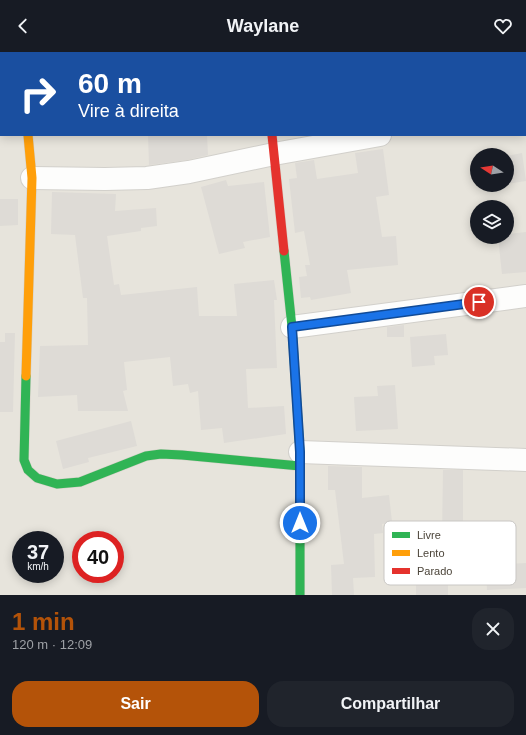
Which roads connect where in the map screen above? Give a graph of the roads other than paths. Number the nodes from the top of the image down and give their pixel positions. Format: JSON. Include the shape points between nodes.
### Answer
{"nodes":[{"id":1,"x":28,"y":136,"type":"edge"},
{"id":2,"x":369,"y":136,"type":"edge"},
{"id":3,"x":273,"y":145,"type":"edge"},
{"id":4,"x":32,"y":178,"type":"junction"},
{"id":5,"x":526,"y":296,"type":"edge"},
{"id":6,"x":292,"y":327,"type":"junction"},
{"id":7,"x":300,"y":459,"type":"junction"},
{"id":8,"x":526,"y":460,"type":"edge"},
{"id":9,"x":300,"y":595,"type":"edge"}],
"edges":[{"from":1,"to":4,"type":"street"},
{"from":2,"to":3,"type":"street"},
{"from":3,"to":4,"type":"street","via":[[189,172],[147,178]]},
{"from":3,"to":6,"type":"street"},
{"from":4,"to":7,"type":"street","via":[[24,460],[28,470],[37,478],[57,484],[80,482],[146,456],[161,454]]},
{"from":5,"to":6,"type":"street"},
{"from":6,"to":7,"type":"street"},
{"from":7,"to":8,"type":"street"},
{"from":7,"to":9,"type":"street"}]}
